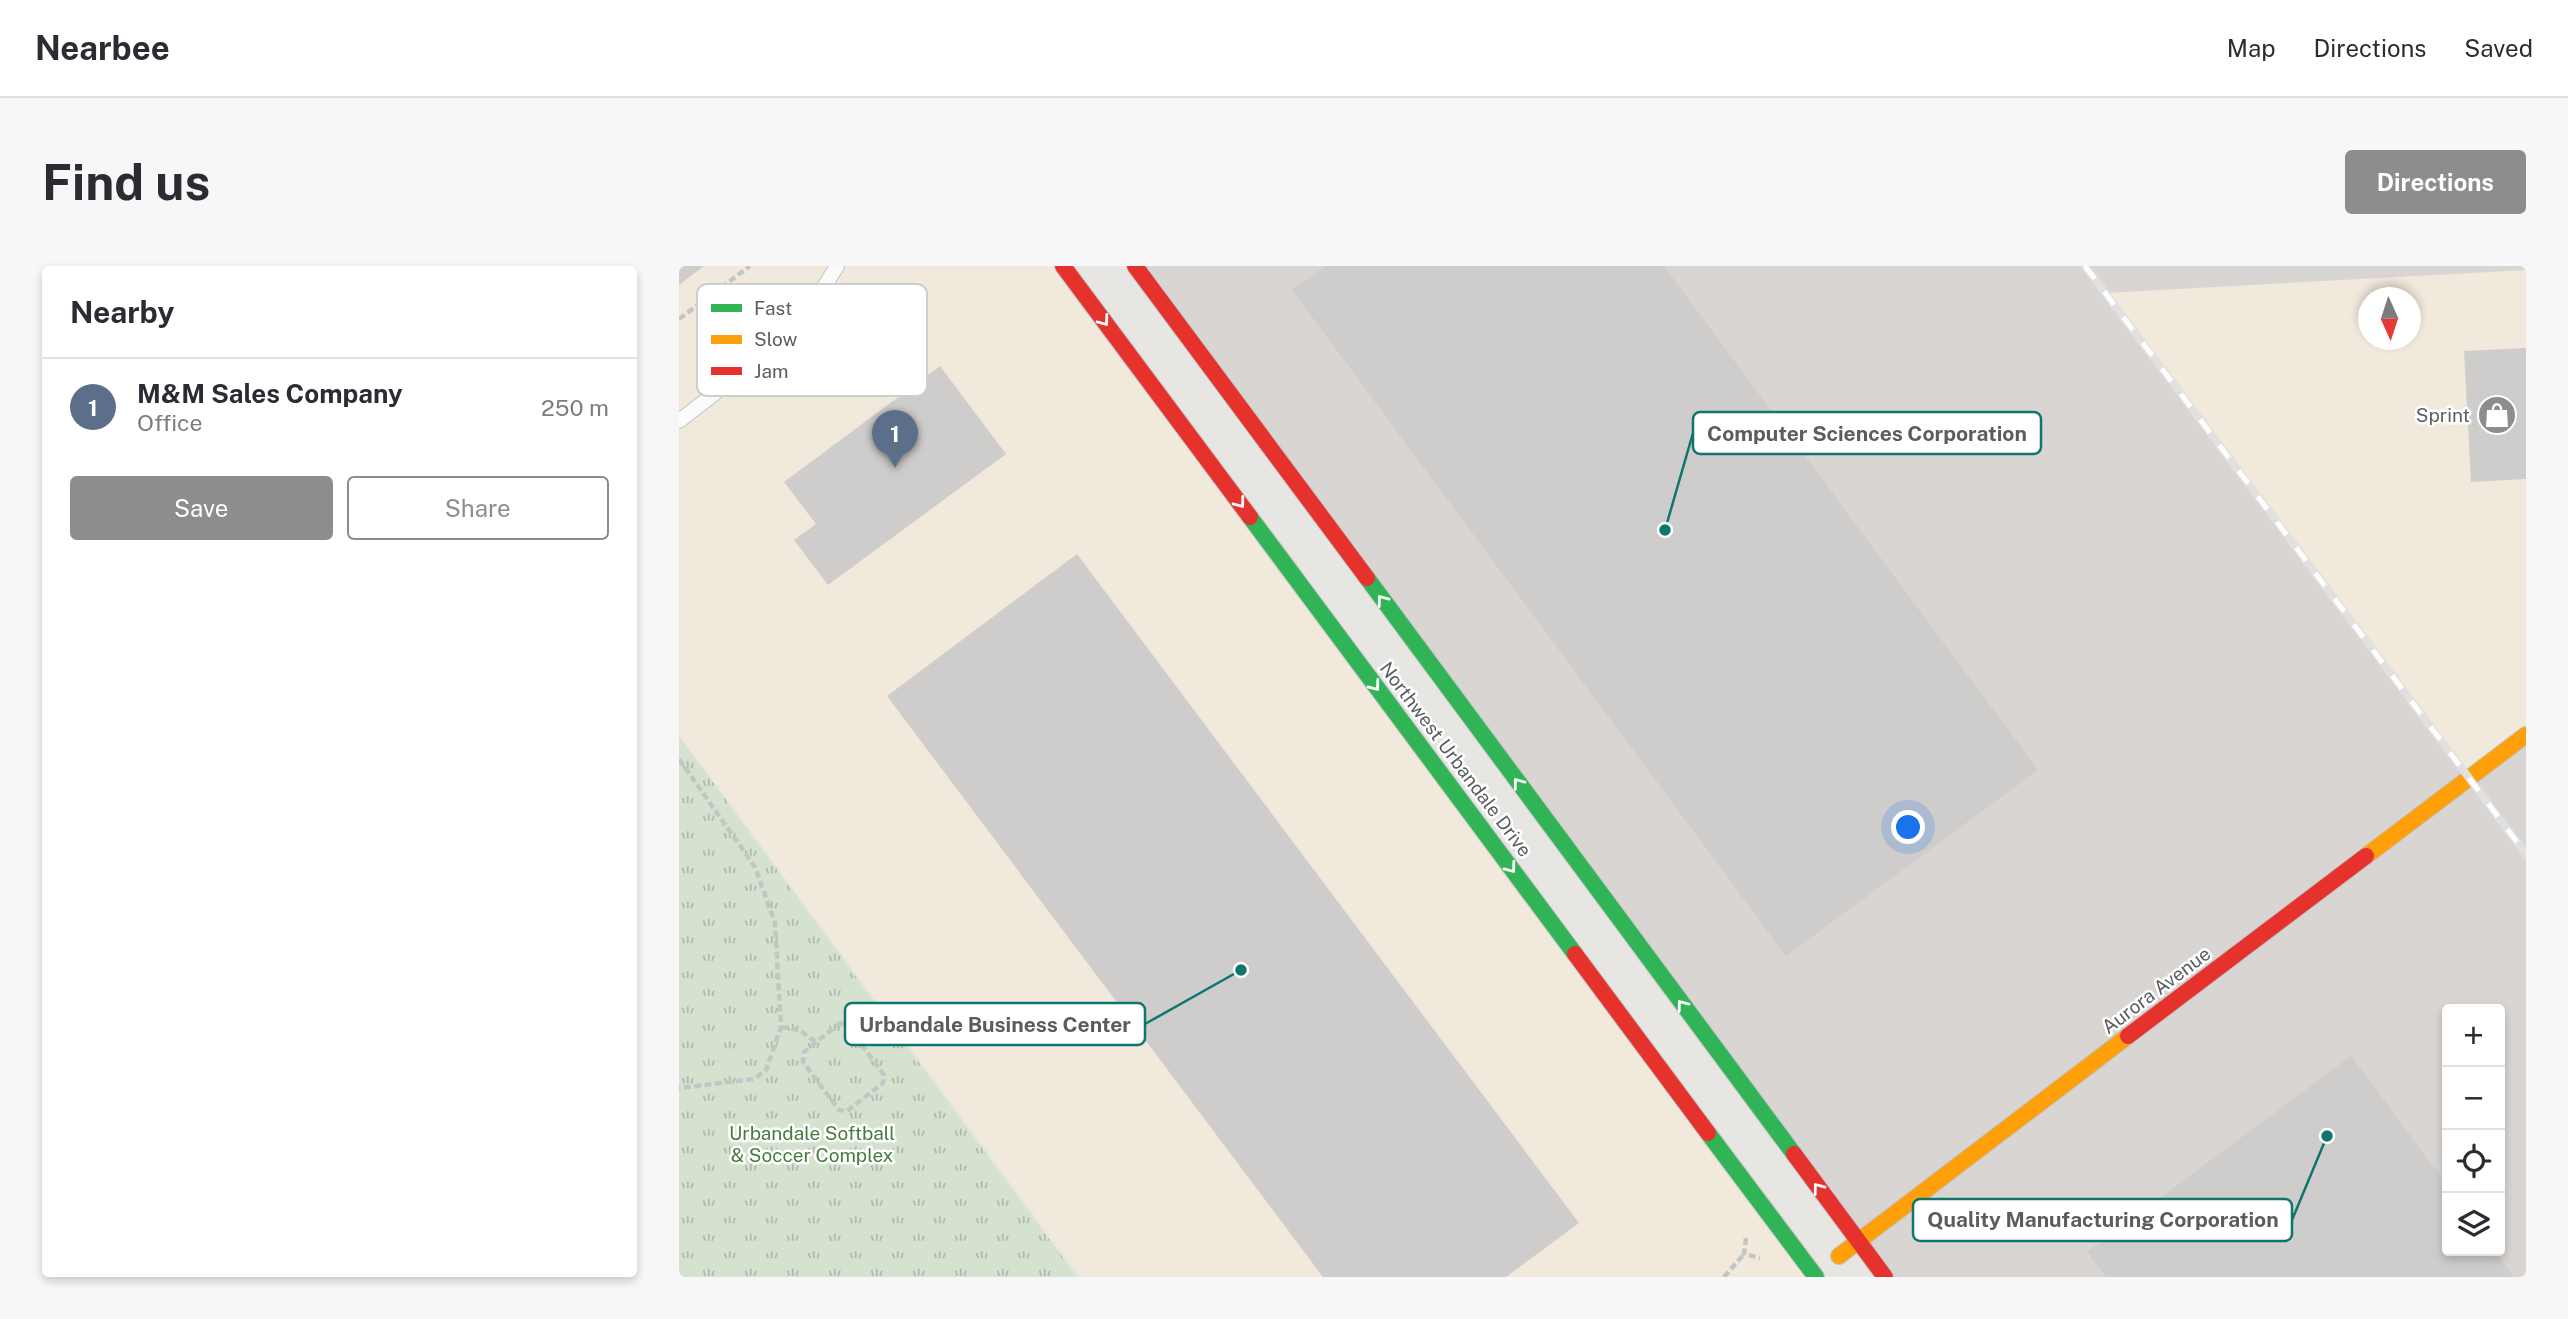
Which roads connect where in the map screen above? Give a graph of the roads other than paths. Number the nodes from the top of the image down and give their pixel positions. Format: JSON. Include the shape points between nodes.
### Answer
{"nodes":[{"id":1,"x":837,"y":266,"type":"edge"},
{"id":2,"x":1063,"y":266,"type":"edge"},
{"id":3,"x":1135,"y":266,"type":"edge"},
{"id":4,"x":826,"y":284,"type":"edge"},
{"id":5,"x":711,"y":396,"type":"edge"},
{"id":6,"x":679,"y":421,"type":"edge"},
{"id":7,"x":2526,"y":735,"type":"edge"},
{"id":8,"x":1859,"y":1243,"type":"junction"},
{"id":9,"x":1814,"y":1276,"type":"edge"},
{"id":10,"x":1885,"y":1277,"type":"edge"}],
"edges":[{"from":1,"to":4,"type":"lane"},
{"from":2,"to":9,"type":"main road","name":"Northwest Urbandale Drive","one_way":true},
{"from":8,"to":3,"type":"main road","name":"Northwest Urbandale Drive","one_way":true},
{"from":5,"to":6,"type":"lane"},
{"from":7,"to":8,"type":"main road","name":"Aurora Avenue"},
{"from":8,"to":9,"type":"main road","name":"Aurora Avenue"},
{"from":8,"to":10,"type":"main road","name":"Northwest Urbandale Drive"}]}
